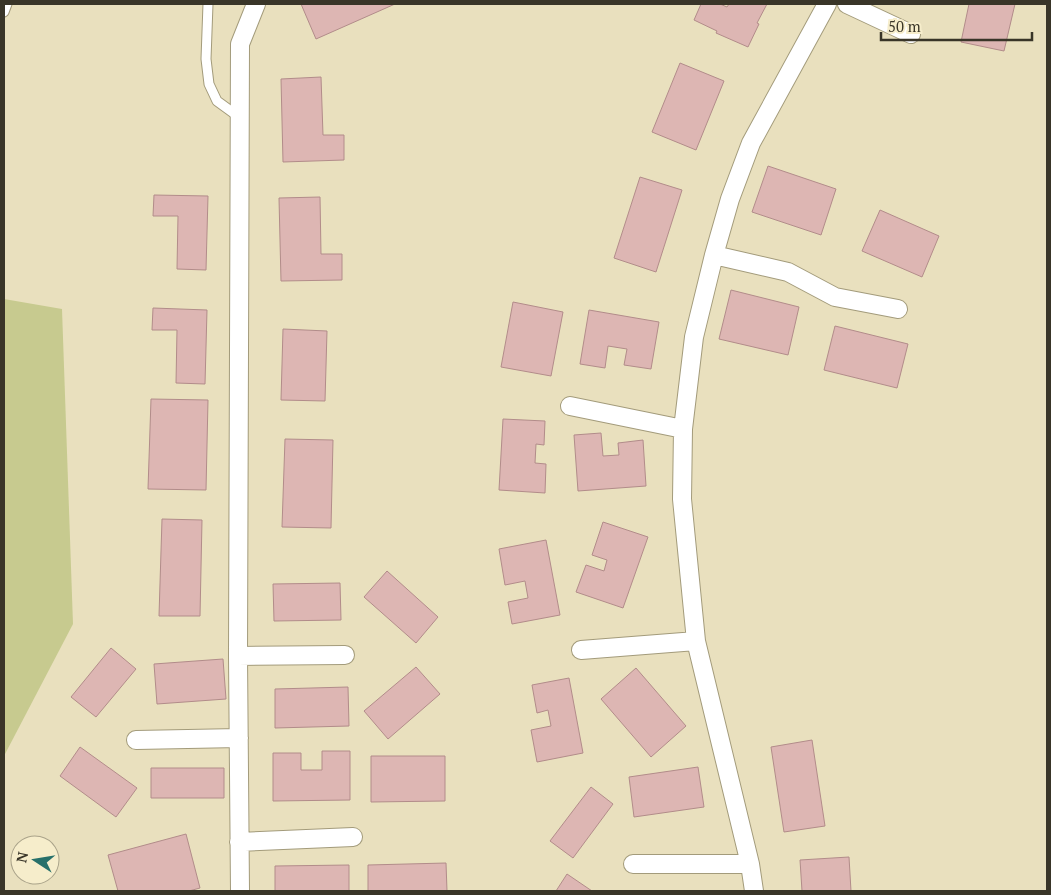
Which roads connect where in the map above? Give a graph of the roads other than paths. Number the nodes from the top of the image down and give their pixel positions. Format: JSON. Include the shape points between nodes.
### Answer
{"nodes":[{"id":1,"x":7,"y":4,"type":"edge"},
{"id":2,"x":208,"y":4,"type":"edge"},
{"id":3,"x":256,"y":4,"type":"edge"},
{"id":4,"x":827,"y":4,"type":"edge"},
{"id":5,"x":847,"y":4,"type":"edge"},
{"id":6,"x":4,"y":12,"type":"edge"},
{"id":7,"x":911,"y":34,"type":"dead end"},
{"id":8,"x":240,"y":117,"type":"junction"},
{"id":9,"x":714,"y":255,"type":"junction"},
{"id":10,"x":898,"y":309,"type":"dead end"},
{"id":11,"x":570,"y":406,"type":"dead end"},
{"id":12,"x":683,"y":429,"type":"junction"},
{"id":13,"x":696,"y":641,"type":"junction"},
{"id":14,"x":581,"y":650,"type":"dead end"},
{"id":15,"x":345,"y":655,"type":"dead end"},
{"id":16,"x":238,"y":656,"type":"junction"},
{"id":17,"x":239,"y":738,"type":"junction"},
{"id":18,"x":136,"y":740,"type":"dead end"},
{"id":19,"x":353,"y":837,"type":"dead end"},
{"id":20,"x":239,"y":842,"type":"junction"},
{"id":21,"x":634,"y":864,"type":"dead end"},
{"id":22,"x":750,"y":864,"type":"junction"},
{"id":23,"x":240,"y":891,"type":"edge"},
{"id":24,"x":754,"y":891,"type":"edge"}],
"edges":[{"from":1,"to":6,"type":"lane"},
{"from":2,"to":8,"type":"lane","via":[[206,59],[209,84],[217,101]]},
{"from":3,"to":8,"type":"street","via":[[240,44]]},
{"from":4,"to":9,"type":"street","via":[[751,144],[730,199]]},
{"from":5,"to":7,"type":"street"},
{"from":8,"to":16,"type":"street"},
{"from":9,"to":10,"type":"street","via":[[788,272],[835,297]]},
{"from":9,"to":12,"type":"street","via":[[694,337]]},
{"from":11,"to":12,"type":"street"},
{"from":12,"to":13,"type":"street","via":[[682,499]]},
{"from":13,"to":14,"type":"street"},
{"from":13,"to":22,"type":"street"},
{"from":15,"to":16,"type":"street"},
{"from":16,"to":17,"type":"street"},
{"from":17,"to":18,"type":"street"},
{"from":17,"to":20,"type":"street"},
{"from":19,"to":20,"type":"street"},
{"from":20,"to":23,"type":"street"},
{"from":21,"to":22,"type":"street"},
{"from":22,"to":24,"type":"street"}]}
